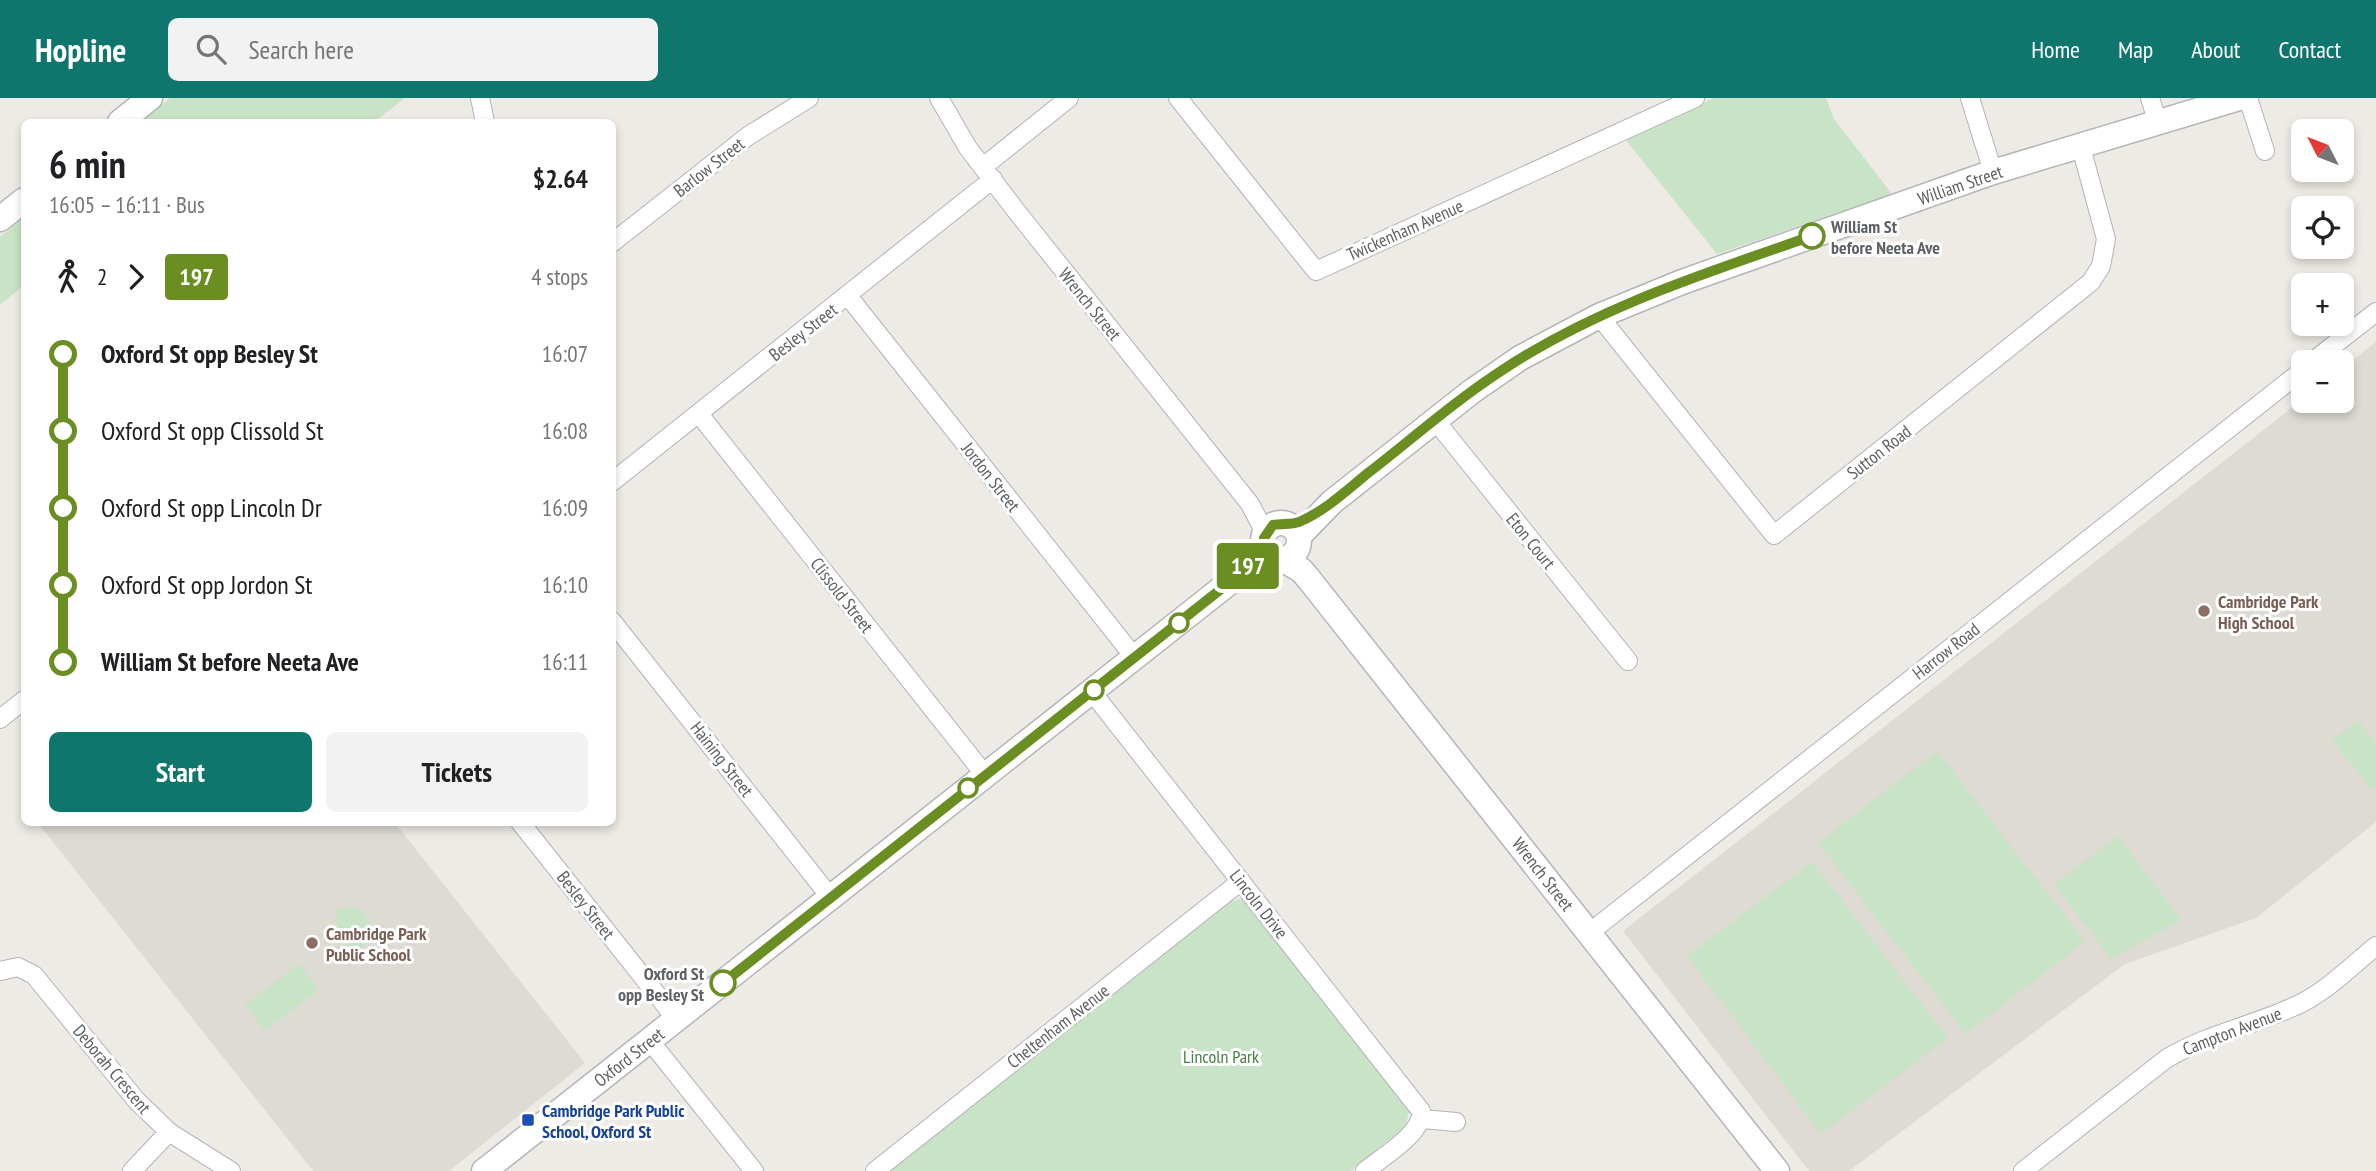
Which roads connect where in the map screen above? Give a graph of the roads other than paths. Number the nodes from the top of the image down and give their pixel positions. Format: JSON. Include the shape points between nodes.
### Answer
{"nodes":[{"id":1,"x":150,"y":98,"type":"edge"},
{"id":2,"x":480,"y":98,"type":"edge"},
{"id":3,"x":809,"y":98,"type":"edge"},
{"id":4,"x":939,"y":98,"type":"edge"},
{"id":5,"x":1069,"y":98,"type":"edge"},
{"id":6,"x":1178,"y":98,"type":"edge"},
{"id":7,"x":1695,"y":98,"type":"edge"},
{"id":8,"x":1970,"y":98,"type":"edge"},
{"id":9,"x":2150,"y":98,"type":"edge"},
{"id":10,"x":2239,"y":98,"type":"edge"},
{"id":11,"x":2248,"y":98,"type":"edge"},
{"id":12,"x":124,"y":119,"type":"edge"},
{"id":13,"x":484,"y":119,"type":"edge"},
{"id":14,"x":2158,"y":123,"type":"junction"},
{"id":15,"x":2081,"y":147,"type":"junction"},
{"id":16,"x":2265,"y":151,"type":"dead end"},
{"id":17,"x":988,"y":173,"type":"junction"},
{"id":18,"x":1993,"y":173,"type":"junction"},
{"id":19,"x":21,"y":202,"type":"edge"},
{"id":20,"x":0,"y":219,"type":"edge"},
{"id":21,"x":616,"y":240,"type":"edge"},
{"id":22,"x":848,"y":296,"type":"junction"},
{"id":23,"x":2376,"y":312,"type":"edge"},
{"id":24,"x":1599,"y":316,"type":"junction"},
{"id":25,"x":2327,"y":350,"type":"edge"},
{"id":26,"x":2291,"y":379,"type":"edge"},
{"id":27,"x":699,"y":414,"type":"junction"},
{"id":28,"x":1435,"y":420,"type":"junction"},
{"id":29,"x":616,"y":479,"type":"edge"},
{"id":30,"x":1281,"y":543,"type":"junction"},
{"id":31,"x":616,"y":626,"type":"edge"},
{"id":32,"x":1135,"y":657,"type":"junction"},
{"id":33,"x":1628,"y":662,"type":"dead end"},
{"id":34,"x":1092,"y":692,"type":"junction"},
{"id":35,"x":21,"y":702,"type":"edge"},
{"id":36,"x":0,"y":719,"type":"edge"},
{"id":37,"x":985,"y":775,"type":"junction"},
{"id":38,"x":523,"y":826,"type":"edge"},
{"id":39,"x":1241,"y":881,"type":"junction"},
{"id":40,"x":831,"y":898,"type":"junction"},
{"id":41,"x":1589,"y":933,"type":"junction"},
{"id":42,"x":2376,"y":946,"type":"edge"},
{"id":43,"x":0,"y":971,"type":"edge"},
{"id":44,"x":677,"y":1020,"type":"junction"},
{"id":45,"x":650,"y":1041,"type":"junction"},
{"id":46,"x":1422,"y":1119,"type":"junction"},
{"id":47,"x":1456,"y":1122,"type":"dead end"},
{"id":48,"x":169,"y":1132,"type":"junction"},
{"id":49,"x":1768,"y":1168,"type":"edge"},
{"id":50,"x":2026,"y":1170,"type":"edge"},
{"id":51,"x":132,"y":1171,"type":"edge"},
{"id":52,"x":231,"y":1171,"type":"edge"},
{"id":53,"x":485,"y":1171,"type":"edge"},
{"id":54,"x":754,"y":1171,"type":"edge"},
{"id":55,"x":875,"y":1171,"type":"edge"},
{"id":56,"x":1365,"y":1171,"type":"edge"}],
"edges":[{"from":1,"to":12,"type":"street"},
{"from":2,"to":13,"type":"street"},
{"from":3,"to":21,"type":"street","name":"Barlow Street","via":[[748,136]]},
{"from":4,"to":17,"type":"street","name":"Wrench Street"},
{"from":5,"to":17,"type":"street","name":"Besley Street"},
{"from":6,"to":7,"type":"street","name":"Twickenham Avenue","via":[[1315,271]]},
{"from":8,"to":18,"type":"street"},
{"from":9,"to":14,"type":"street"},
{"from":10,"to":14,"type":"street","name":"William Street"},
{"from":11,"to":16,"type":"street"},
{"from":14,"to":15,"type":"street","name":"William Street"},
{"from":15,"to":18,"type":"street","name":"William Street"},
{"from":15,"to":24,"type":"street","name":"Sutton Road","via":[[2106,239],[2101,266],[2091,282],[1774,535]]},
{"from":17,"to":22,"type":"street","name":"Besley Street"},
{"from":17,"to":30,"type":"street","name":"Wrench Street","via":[[1250,504],[1261,525]]},
{"from":18,"to":24,"type":"street","name":"William Street","via":[[1682,282]]},
{"from":19,"to":20,"type":"street"},
{"from":22,"to":27,"type":"street","name":"Besley Street"},
{"from":22,"to":32,"type":"street","name":"Jordon Street"},
{"from":23,"to":25,"type":"street"},
{"from":24,"to":28,"type":"street","name":"William Street","via":[[1502,369]]},
{"from":26,"to":41,"type":"street","name":"Harrow Road"},
{"from":27,"to":29,"type":"street","name":"Besley Street"},
{"from":27,"to":37,"type":"street","name":"Clissold Street"},
{"from":28,"to":30,"type":"street","name":"William Street"},
{"from":28,"to":33,"type":"street","name":"Eton Court"},
{"from":30,"to":32,"type":"street","name":"Oxford Street"},
{"from":30,"to":41,"type":"street","name":"Wrench Street"},
{"from":31,"to":40,"type":"street","name":"Haining Street"},
{"from":32,"to":34,"type":"street","name":"Oxford Street"},
{"from":34,"to":37,"type":"street","name":"Oxford Street"},
{"from":34,"to":39,"type":"street","name":"Lincoln Drive"},
{"from":35,"to":36,"type":"street"},
{"from":37,"to":40,"type":"street","name":"Oxford Street"},
{"from":38,"to":44,"type":"street","name":"Besley Street"},
{"from":39,"to":46,"type":"street","name":"Lincoln Drive","via":[[1419,1106]]},
{"from":39,"to":55,"type":"street","name":"Cheltenham Avenue"},
{"from":40,"to":44,"type":"street","name":"Oxford Street"},
{"from":41,"to":49,"type":"street","name":"Wrench Street"},
{"from":42,"to":50,"type":"street","name":"Campton Avenue","via":[[2301,1003],[2166,1059]]},
{"from":43,"to":48,"type":"street","name":"Deborah Crescent","via":[[18,967],[34,975],[117,1079]]},
{"from":44,"to":45,"type":"street","name":"Oxford Street"},
{"from":45,"to":53,"type":"street","name":"Oxford Street"},
{"from":45,"to":54,"type":"street"},
{"from":46,"to":47,"type":"street"},
{"from":46,"to":56,"type":"street","via":[[1414,1132]]},
{"from":48,"to":51,"type":"street"},
{"from":48,"to":52,"type":"street","name":"Deborah Crescent"}]}
